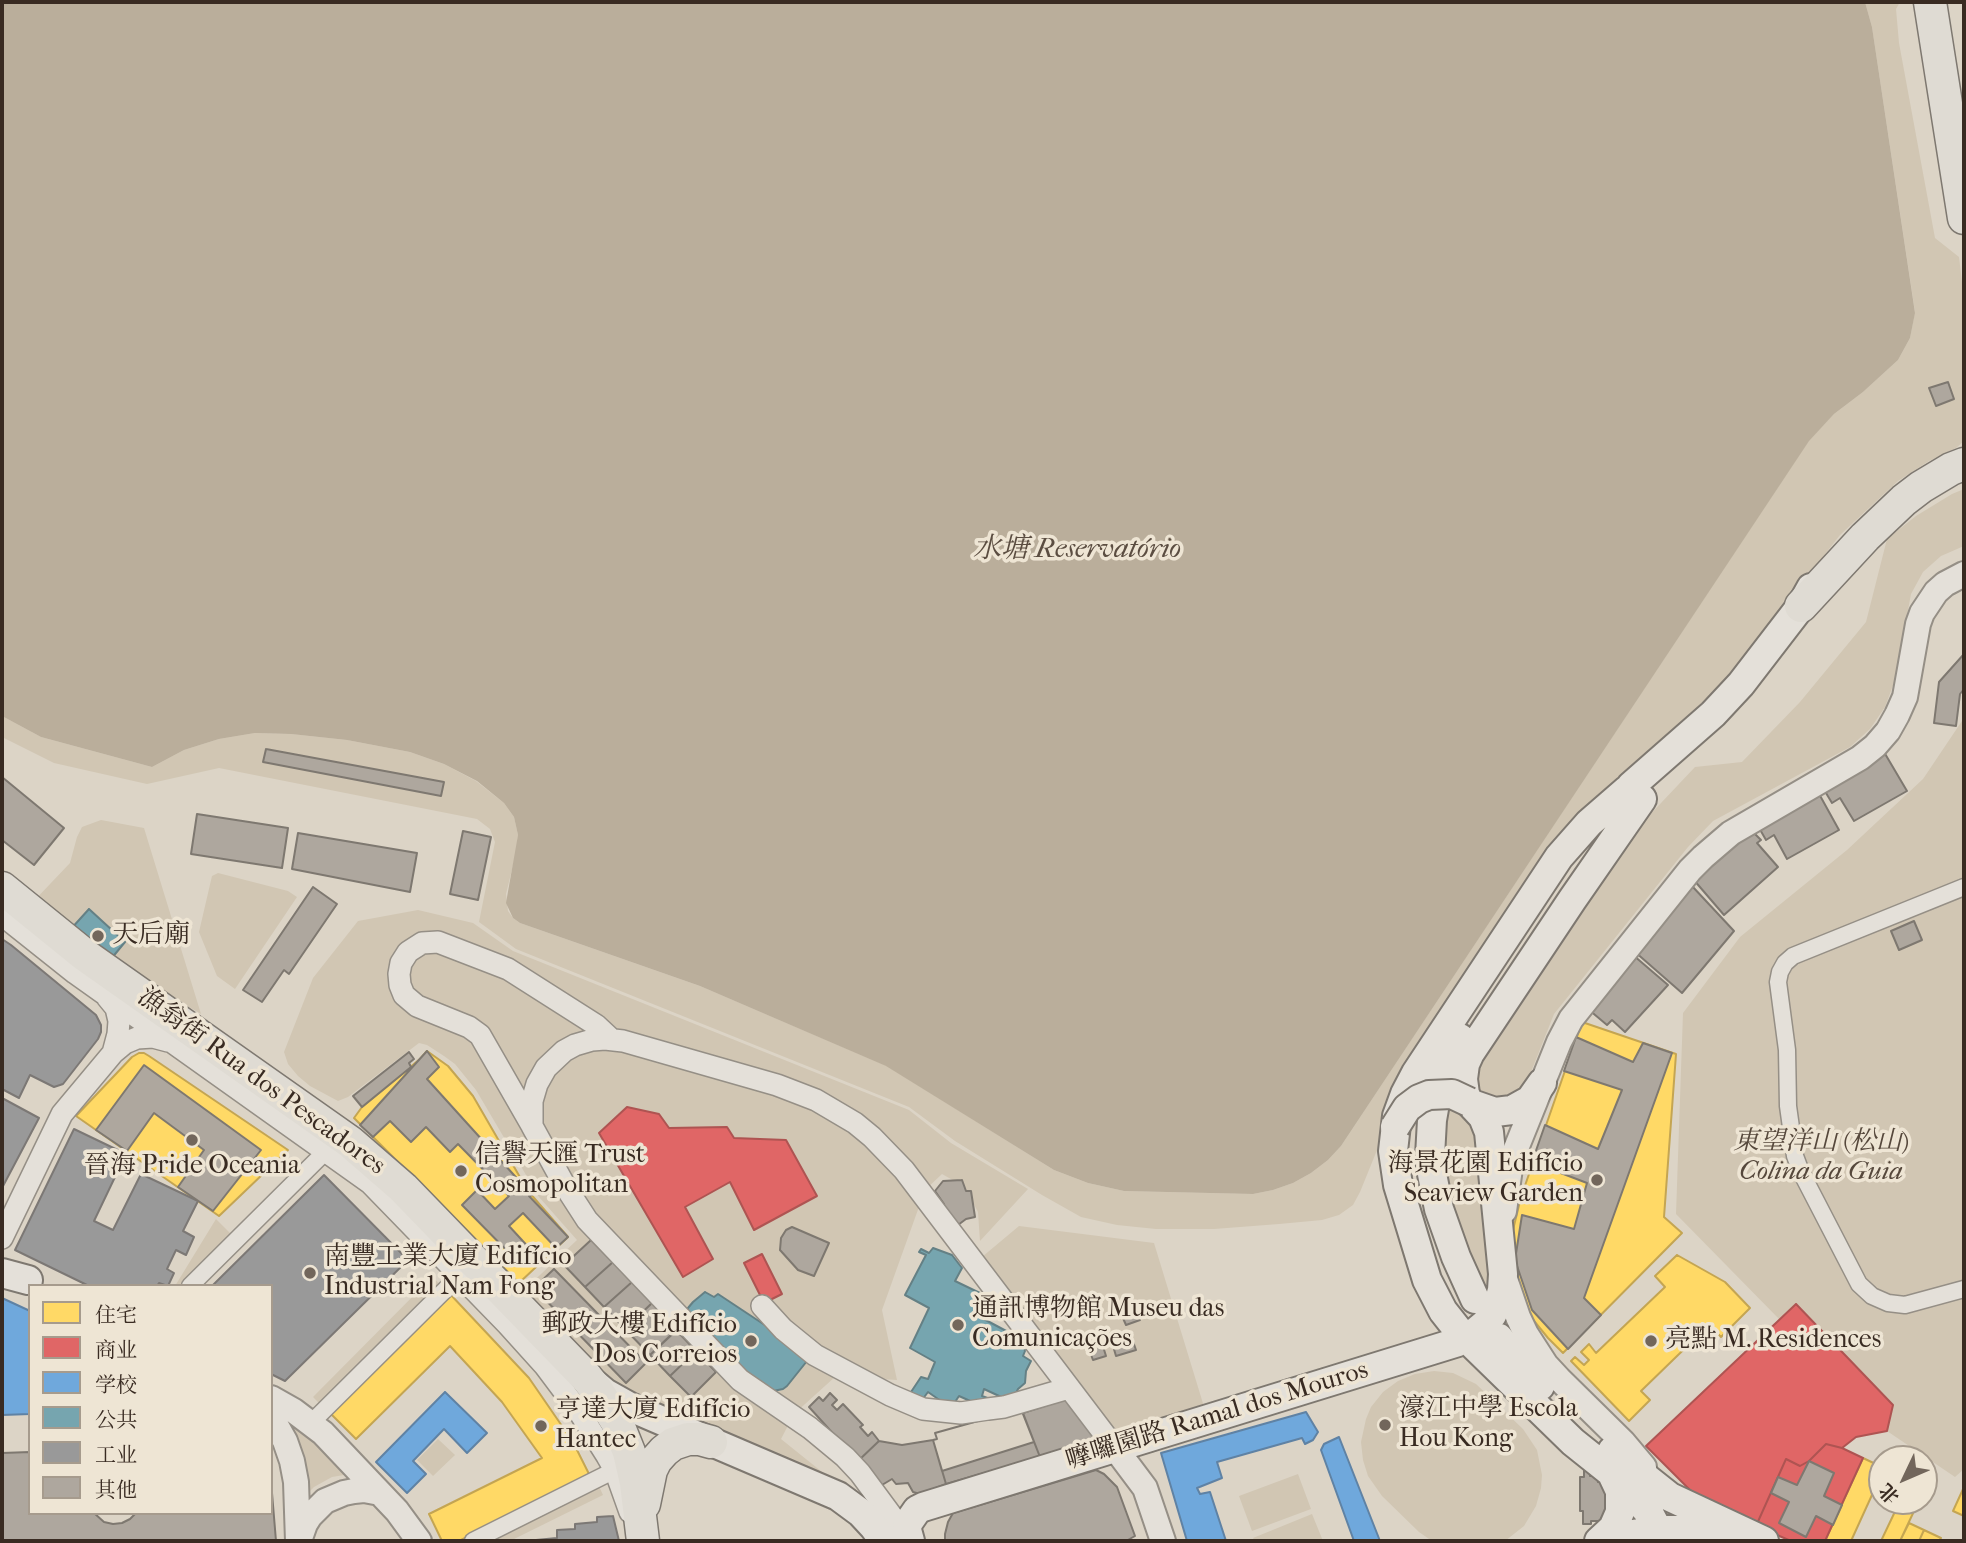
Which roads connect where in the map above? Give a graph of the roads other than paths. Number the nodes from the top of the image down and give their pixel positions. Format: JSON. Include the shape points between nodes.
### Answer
{"nodes":[{"id":1,"x":1930,"y":2,"type":"edge"},
{"id":2,"x":1951,"y":2,"type":"edge"},
{"id":3,"x":1964,"y":83,"type":"edge"},
{"id":4,"x":1964,"y":218,"type":"edge"},
{"id":5,"x":1964,"y":451,"type":"edge"},
{"id":6,"x":1964,"y":464,"type":"edge"},
{"id":7,"x":1964,"y":478,"type":"edge"},
{"id":8,"x":1964,"y":574,"type":"edge"},
{"id":9,"x":1801,"y":606,"type":"junction"},
{"id":10,"x":1637,"y":792,"type":"junction"},
{"id":11,"x":1964,"y":887,"type":"edge"},
{"id":12,"x":2,"y":888,"type":"edge"},
{"id":13,"x":2,"y":915,"type":"edge"},
{"id":14,"x":105,"y":995,"type":"junction"},
{"id":15,"x":611,"y":1039,"type":"junction"},
{"id":16,"x":176,"y":1045,"type":"junction"},
{"id":17,"x":113,"y":1053,"type":"junction"},
{"id":18,"x":1542,"y":1083,"type":"junction"},
{"id":19,"x":1471,"y":1103,"type":"junction"},
{"id":20,"x":532,"y":1126,"type":"junction"},
{"id":21,"x":1395,"y":1128,"type":"junction"},
{"id":22,"x":326,"y":1151,"type":"junction"},
{"id":23,"x":2,"y":1238,"type":"edge"},
{"id":24,"x":1501,"y":1258,"type":"junction"},
{"id":25,"x":2,"y":1268,"type":"edge"},
{"id":26,"x":460,"y":1275,"type":"junction"},
{"id":27,"x":23,"y":1280,"type":"edge"},
{"id":28,"x":192,"y":1284,"type":"edge"},
{"id":29,"x":1964,"y":1289,"type":"edge"},
{"id":30,"x":1475,"y":1298,"type":"dead end"},
{"id":31,"x":762,"y":1307,"type":"dead end"},
{"id":32,"x":1462,"y":1334,"type":"junction"},
{"id":33,"x":1499,"y":1338,"type":"dead end"},
{"id":34,"x":587,"y":1378,"type":"junction"},
{"id":35,"x":1069,"y":1388,"type":"junction"},
{"id":36,"x":273,"y":1399,"type":"edge"},
{"id":37,"x":273,"y":1420,"type":"edge"},
{"id":38,"x":311,"y":1423,"type":"junction"},
{"id":39,"x":1585,"y":1430,"type":"junction"},
{"id":40,"x":711,"y":1442,"type":"junction"},
{"id":41,"x":1115,"y":1448,"type":"junction"},
{"id":42,"x":615,"y":1470,"type":"junction"},
{"id":43,"x":1608,"y":1470,"type":"junction"},
{"id":44,"x":380,"y":1493,"type":"junction"},
{"id":45,"x":1670,"y":1497,"type":"junction"},
{"id":46,"x":641,"y":1535,"type":"edge"},
{"id":47,"x":1662,"y":1536,"type":"edge"},
{"id":48,"x":901,"y":1540,"type":"edge"},
{"id":49,"x":298,"y":1541,"type":"edge"},
{"id":50,"x":419,"y":1541,"type":"edge"},
{"id":51,"x":473,"y":1541,"type":"edge"},
{"id":52,"x":1163,"y":1541,"type":"edge"},
{"id":53,"x":1599,"y":1541,"type":"edge"},
{"id":54,"x":1605,"y":1541,"type":"edge"},
{"id":55,"x":1717,"y":1541,"type":"edge"},
{"id":56,"x":1764,"y":1541,"type":"edge"}],
"edges":[{"from":1,"to":4,"type":"main road"},
{"from":2,"to":3,"type":"main road"},
{"from":5,"to":9,"type":"main road","via":[[1905,484],[1855,530],[1816,577]]},
{"from":6,"to":9,"type":"main road","via":[[1904,500]]},
{"from":7,"to":10,"type":"main road","via":[[1918,504],[1894,525],[1839,583],[1764,684],[1724,726]]},
{"from":8,"to":18,"type":"street","via":[[1936,592],[1922,612],[1905,697],[1888,732],[1860,758],[1731,833],[1690,870],[1571,1019]]},
{"from":9,"to":10,"type":"main road","via":[[1741,684]]},
{"from":10,"to":19,"type":"main road","via":[[1468,1057],[1463,1079]]},
{"from":10,"to":21,"type":"main road","bridge":true,"via":[[1589,823],[1559,858],[1416,1073]]},
{"from":10,"to":30,"type":"main road","via":[[1571,870],[1461,1037],[1439,1086],[1432,1120],[1432,1174],[1439,1209]]},
{"from":11,"to":29,"type":"street","via":[[1793,956],[1778,982],[1796,1156],[1859,1284],[1888,1303],[1905,1304]]},
{"from":12,"to":34,"type":"main road","name":"漁翁街 Rua dos Pescadores","via":[[86,956],[374,1161]]},
{"from":13,"to":14,"type":"street","name":"漁翁街 Rua dos Pescadores"},
{"from":14,"to":16,"type":"street","name":"漁翁街 Rua dos Pescadores"},
{"from":14,"to":17,"type":"street","via":[[115,1006],[119,1021]]},
{"from":15,"to":20,"type":"street","via":[[575,1045],[550,1063],[535,1090]]},
{"from":15,"to":20,"type":"street","via":[[504,968],[438,942],[422,943],[408,952],[399,974],[404,995],[417,1006],[480,1035]]},
{"from":15,"to":35,"type":"street","via":[[777,1085],[816,1100],[855,1123],[904,1170]]},
{"from":16,"to":17,"type":"street","via":[[145,1037],[129,1041]]},
{"from":16,"to":22,"type":"street","name":"漁翁街 Rua dos Pescadores"},
{"from":17,"to":23,"type":"street","via":[[62,1114]]},
{"from":18,"to":19,"type":"main road","via":[[1533,1097],[1516,1109],[1495,1112]]},
{"from":18,"to":24,"type":"street","via":[[1509,1169]]},
{"from":19,"to":21,"type":"main road","bridge":true,"via":[[1448,1094],[1422,1097],[1404,1111]]},
{"from":19,"to":24,"type":"main road","name":"嚤囉園路 Ramal dos Mouros","via":[[1489,1132]]},
{"from":20,"to":48,"type":"street","via":[[587,1220],[740,1380],[845,1457]]},
{"from":21,"to":32,"type":"main road","via":[[1396,1174],[1427,1280]]},
{"from":22,"to":26,"type":"street","name":"漁翁街 Rua dos Pescadores","via":[[370,1184]]},
{"from":22,"to":28,"type":"street"},
{"from":24,"to":32,"type":"main road","name":"嚤囉園路 Ramal dos Mouros","via":[[1502,1290],[1495,1311],[1485,1324]]},
{"from":24,"to":45,"type":"street","via":[[1511,1300],[1536,1350]]},
{"from":25,"to":27,"type":"street"},
{"from":26,"to":38,"type":"street"},
{"from":26,"to":42,"type":"street","name":"漁翁街 Rua dos Pescadores","via":[[545,1366]]},
{"from":31,"to":35,"type":"street","via":[[814,1354],[923,1409],[961,1413],[1004,1407]]},
{"from":32,"to":41,"type":"main road","name":"嚤囉園路 Ramal dos Mouros"},
{"from":32,"to":43,"type":"main road"},
{"from":33,"to":39,"type":"main road"},
{"from":34,"to":40,"type":"main road","name":"漁翁街 Rua dos Pescadores","via":[[624,1404]]},
{"from":34,"to":46,"type":"main road","via":[[623,1437],[633,1467]]},
{"from":35,"to":41,"type":"street"},
{"from":36,"to":38,"type":"street"},
{"from":37,"to":49,"type":"street","via":[[292,1461]]},
{"from":38,"to":44,"type":"street"},
{"from":39,"to":43,"type":"main road"},
{"from":39,"to":45,"type":"main road"},
{"from":40,"to":46,"type":"main road","via":[[696,1438],[680,1441],[659,1456],[650,1474]]},
{"from":40,"to":48,"type":"main road","name":"漁翁街 Rua dos Pescadores","via":[[838,1496]]},
{"from":41,"to":48,"type":"main road","name":"嚤囉園路 Ramal dos Mouros","via":[[923,1507],[908,1522]]},
{"from":41,"to":52,"type":"street","via":[[1145,1488]]},
{"from":42,"to":46,"type":"street","name":"漁翁街 Rua dos Pescadores"},
{"from":42,"to":51,"type":"street"},
{"from":43,"to":47,"type":"main road","via":[[1642,1503]]},
{"from":43,"to":53,"type":"main road","via":[[1619,1487],[1621,1506],[1613,1528]]},
{"from":44,"to":49,"type":"street","via":[[354,1490],[325,1501],[310,1516]]},
{"from":44,"to":50,"type":"street"},
{"from":45,"to":56,"type":"main road"},
{"from":47,"to":54,"type":"main road","via":[[1626,1535]]},
{"from":47,"to":56,"type":"main road","via":[[1690,1529]]},
{"from":55,"to":56,"type":"main road"}]}
